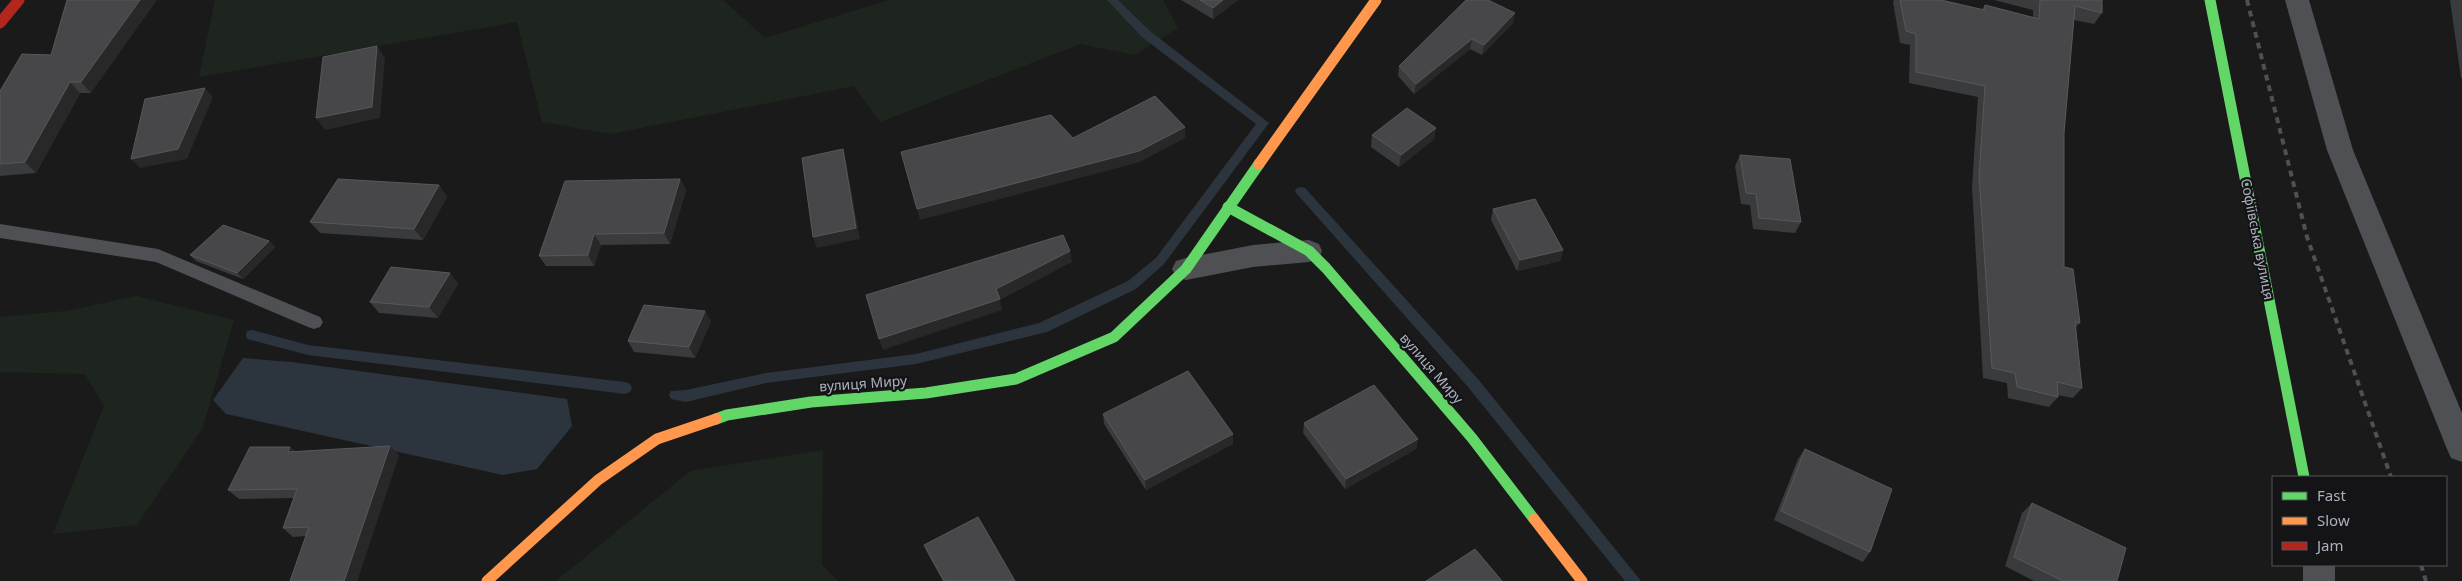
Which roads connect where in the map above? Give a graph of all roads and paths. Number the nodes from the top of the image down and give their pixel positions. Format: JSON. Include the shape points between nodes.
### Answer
{"nodes":[{"id":1,"x":18,"y":0,"type":"edge"},
{"id":2,"x":1376,"y":0,"type":"edge"},
{"id":3,"x":2210,"y":0,"type":"edge"},
{"id":4,"x":2297,"y":0,"type":"edge"},
{"id":5,"x":0,"y":23,"type":"edge"},
{"id":6,"x":1228,"y":208,"type":"junction"},
{"id":7,"x":0,"y":231,"type":"edge"},
{"id":8,"x":1309,"y":251,"type":"junction"},
{"id":9,"x":1186,"y":269,"type":"junction"},
{"id":10,"x":314,"y":322,"type":"dead end"},
{"id":11,"x":2462,"y":449,"type":"edge"},
{"id":12,"x":2304,"y":476,"type":"edge"},
{"id":13,"x":2319,"y":566,"type":"edge"},
{"id":14,"x":487,"y":581,"type":"edge"},
{"id":15,"x":1582,"y":581,"type":"edge"},
{"id":16,"x":2319,"y":581,"type":"edge"}],
"edges":[{"from":1,"to":5,"type":"street"},
{"from":2,"to":6,"type":"street","name":"вулиця Миру"},
{"from":3,"to":12,"type":"street","name":"Софіївська вулиця"},
{"from":4,"to":11,"type":"street","via":[[2340,150]]},
{"from":6,"to":8,"type":"street","name":"вулиця Миру"},
{"from":6,"to":9,"type":"street","name":"вулиця Миру"},
{"from":7,"to":10,"type":"lane","via":[[158,256]]},
{"from":8,"to":9,"type":"street","via":[[1253,256]]},
{"from":8,"to":15,"type":"street","name":"вулиця Миру","via":[[1472,438]]},
{"from":9,"to":14,"type":"street","name":"вулиця Миру","via":[[1114,337],[1016,379],[926,394],[811,402],[727,415],[657,439],[598,480]]},
{"from":13,"to":16,"type":"street"}]}
